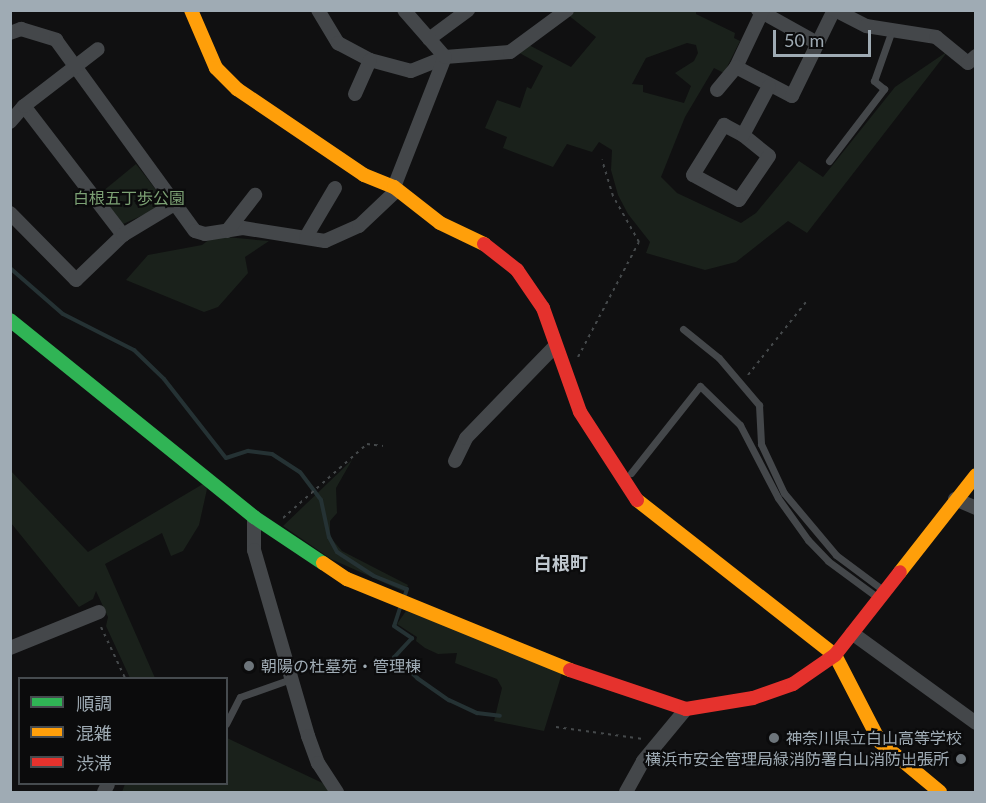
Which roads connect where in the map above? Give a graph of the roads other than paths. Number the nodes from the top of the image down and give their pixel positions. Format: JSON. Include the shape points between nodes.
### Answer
{"nodes":[{"id":1,"x":191,"y":10,"type":"edge"},
{"id":2,"x":318,"y":10,"type":"edge"},
{"id":3,"x":404,"y":10,"type":"edge"},
{"id":4,"x":468,"y":10,"type":"edge"},
{"id":5,"x":567,"y":10,"type":"edge"},
{"id":6,"x":834,"y":10,"type":"edge"},
{"id":7,"x":761,"y":11,"type":"edge"},
{"id":8,"x":893,"y":27,"type":"junction"},
{"id":9,"x":10,"y":33,"type":"edge"},
{"id":10,"x":429,"y":39,"type":"junction"},
{"id":11,"x":817,"y":43,"type":"junction"},
{"id":12,"x":98,"y":49,"type":"dead end"},
{"id":13,"x":445,"y":57,"type":"junction"},
{"id":14,"x":370,"y":60,"type":"junction"},
{"id":15,"x":973,"y":63,"type":"edge"},
{"id":16,"x":74,"y":67,"type":"junction"},
{"id":17,"x":736,"y":67,"type":"junction"},
{"id":18,"x":769,"y":86,"type":"junction"},
{"id":19,"x":717,"y":90,"type":"dead end"},
{"id":20,"x":355,"y":94,"type":"dead end"},
{"id":21,"x":24,"y":106,"type":"junction"},
{"id":22,"x":10,"y":122,"type":"edge"},
{"id":23,"x":743,"y":135,"type":"junction"},
{"id":24,"x":829,"y":161,"type":"dead end"},
{"id":25,"x":335,"y":188,"type":"dead end"},
{"id":26,"x":395,"y":189,"type":"junction"},
{"id":27,"x":255,"y":195,"type":"dead end"},
{"id":28,"x":176,"y":203,"type":"junction"},
{"id":29,"x":10,"y":213,"type":"edge"},
{"id":30,"x":227,"y":231,"type":"junction"},
{"id":31,"x":123,"y":235,"type":"junction"},
{"id":32,"x":306,"y":237,"type":"junction"},
{"id":33,"x":10,"y":320,"type":"edge"},
{"id":34,"x":682,"y":329,"type":"dead end"},
{"id":35,"x":555,"y":346,"type":"junction"},
{"id":36,"x":455,"y":461,"type":"dead end"},
{"id":37,"x":631,"y":473,"type":"dead end"},
{"id":38,"x":975,"y":475,"type":"edge"},
{"id":39,"x":955,"y":499,"type":"junction"},
{"id":40,"x":975,"y":508,"type":"edge"},
{"id":41,"x":254,"y":517,"type":"junction"},
{"id":42,"x":882,"y":595,"type":"junction"},
{"id":43,"x":99,"y":612,"type":"road end"},
{"id":44,"x":852,"y":633,"type":"junction"},
{"id":45,"x":10,"y":648,"type":"edge"},
{"id":46,"x":835,"y":654,"type":"junction"},
{"id":47,"x":291,"y":679,"type":"junction"},
{"id":48,"x":686,"y":709,"type":"junction"},
{"id":49,"x":228,"y":719,"type":"edge"},
{"id":50,"x":975,"y":723,"type":"edge"},
{"id":51,"x":337,"y":792,"type":"edge"},
{"id":52,"x":626,"y":792,"type":"edge"},
{"id":53,"x":940,"y":792,"type":"edge"}],
"edges":[{"from":1,"to":26,"type":"street","via":[[216,68],[237,89],[364,175]]},
{"from":2,"to":14,"type":"street","via":[[338,43]]},
{"from":3,"to":10,"type":"street"},
{"from":4,"to":10,"type":"street"},
{"from":5,"to":13,"type":"street","via":[[510,52]]},
{"from":6,"to":8,"type":"street","via":[[866,26]]},
{"from":6,"to":11,"type":"street"},
{"from":7,"to":11,"type":"street"},
{"from":7,"to":17,"type":"street"},
{"from":8,"to":15,"type":"street","via":[[936,37]]},
{"from":8,"to":24,"type":"lane","via":[[874,81],[884,89]]},
{"from":9,"to":16,"type":"street","via":[[21,29],[56,40]]},
{"from":10,"to":13,"type":"street"},
{"from":11,"to":18,"type":"street","via":[[792,96]]},
{"from":12,"to":16,"type":"street"},
{"from":13,"to":14,"type":"street","via":[[411,71]]},
{"from":13,"to":26,"type":"street"},
{"from":14,"to":20,"type":"street"},
{"from":16,"to":21,"type":"street"},
{"from":16,"to":28,"type":"street"},
{"from":17,"to":18,"type":"street"},
{"from":17,"to":19,"type":"street"},
{"from":18,"to":23,"type":"street"},
{"from":21,"to":22,"type":"street"},
{"from":21,"to":31,"type":"street"},
{"from":23,"to":23,"type":"street","via":[[769,156],[739,200],[693,175],[724,125]]},
{"from":25,"to":32,"type":"street"},
{"from":26,"to":32,"type":"street","via":[[349,232],[325,241]]},
{"from":26,"to":35,"type":"street","via":[[440,223],[488,246],[517,270],[543,308]]},
{"from":27,"to":30,"type":"street"},
{"from":28,"to":30,"type":"street","via":[[195,231]]},
{"from":28,"to":31,"type":"street"},
{"from":29,"to":31,"type":"street","via":[[76,280]]},
{"from":30,"to":32,"type":"street","via":[[243,228]]},
{"from":33,"to":41,"type":"street"},
{"from":34,"to":42,"type":"lane","via":[[719,358],[759,405],[761,444],[784,493],[836,555]]},
{"from":35,"to":36,"type":"street","via":[[466,438]]},
{"from":35,"to":46,"type":"street","via":[[580,412],[634,498]]},
{"from":37,"to":42,"type":"lane","via":[[700,386],[740,425],[778,498],[808,540],[828,561]]},
{"from":38,"to":39,"type":"street"},
{"from":39,"to":40,"type":"street"},
{"from":39,"to":42,"type":"street"},
{"from":41,"to":47,"type":"street","via":[[254,550]]},
{"from":41,"to":48,"type":"street","via":[[317,561],[378,594],[612,687]]},
{"from":42,"to":44,"type":"street"},
{"from":43,"to":45,"type":"street"},
{"from":44,"to":46,"type":"street"},
{"from":44,"to":50,"type":"street"},
{"from":46,"to":48,"type":"street","via":[[793,684],[753,699]]},
{"from":46,"to":53,"type":"street","via":[[880,742]]},
{"from":47,"to":49,"type":"lane","via":[[240,697]]},
{"from":47,"to":51,"type":"street","via":[[318,763]]},
{"from":48,"to":52,"type":"street"}]}
